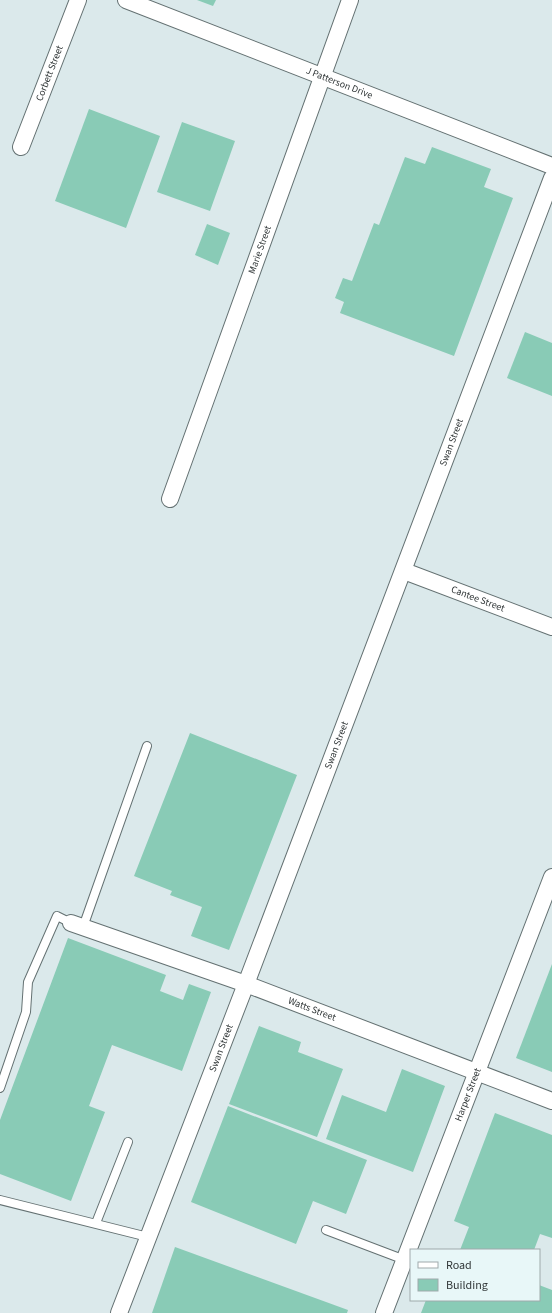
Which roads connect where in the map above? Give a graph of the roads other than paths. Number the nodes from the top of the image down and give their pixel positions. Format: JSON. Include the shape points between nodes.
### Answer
{"nodes":[{"id":1,"x":78,"y":0,"type":"edge"},
{"id":2,"x":126,"y":0,"type":"edge"},
{"id":3,"x":350,"y":0,"type":"edge"},
{"id":4,"x":323,"y":78,"type":"junction"},
{"id":5,"x":21,"y":147,"type":"dead end"},
{"id":6,"x":552,"y":166,"type":"edge"},
{"id":7,"x":552,"y":178,"type":"edge"},
{"id":8,"x":170,"y":499,"type":"dead end"},
{"id":9,"x":404,"y":571,"type":"junction"},
{"id":10,"x":552,"y":627,"type":"edge"},
{"id":11,"x":147,"y":746,"type":"dead end"},
{"id":12,"x":552,"y":877,"type":"edge"},
{"id":13,"x":77,"y":925,"type":"junction"},
{"id":14,"x":246,"y":984,"type":"junction"},
{"id":15,"x":477,"y":1072,"type":"junction"},
{"id":16,"x":0,"y":1088,"type":"edge"},
{"id":17,"x":552,"y":1101,"type":"edge"},
{"id":18,"x":128,"y":1142,"type":"dead end"},
{"id":19,"x":0,"y":1200,"type":"edge"},
{"id":20,"x":96,"y":1224,"type":"junction"},
{"id":21,"x":326,"y":1230,"type":"dead end"},
{"id":22,"x":148,"y":1237,"type":"junction"},
{"id":23,"x":405,"y":1260,"type":"junction"},
{"id":24,"x":119,"y":1313,"type":"edge"},
{"id":25,"x":384,"y":1313,"type":"edge"}],
"edges":[{"from":1,"to":5,"type":"street","name":"Corbett Street"},
{"from":2,"to":4,"type":"street","name":"J Patterson Drive"},
{"from":3,"to":4,"type":"street","name":"Marie Street"},
{"from":4,"to":6,"type":"street","name":"J Patterson Drive"},
{"from":4,"to":8,"type":"street","name":"Marie Street"},
{"from":7,"to":9,"type":"street","name":"Swan Street"},
{"from":9,"to":10,"type":"street","name":"Cantee Street"},
{"from":9,"to":14,"type":"street","name":"Swan Street"},
{"from":11,"to":13,"type":"lane"},
{"from":12,"to":15,"type":"street","name":"Harper Street"},
{"from":13,"to":14,"type":"street","name":"Watts Street"},
{"from":13,"to":16,"type":"lane","via":[[57,916],[28,982],[26,1012]]},
{"from":14,"to":15,"type":"street","name":"Watts Street"},
{"from":14,"to":22,"type":"street","name":"Swan Street"},
{"from":15,"to":17,"type":"street","name":"Watts Street"},
{"from":15,"to":23,"type":"street","name":"Harper Street"},
{"from":18,"to":20,"type":"lane"},
{"from":19,"to":20,"type":"lane"},
{"from":20,"to":22,"type":"lane"},
{"from":21,"to":23,"type":"lane"},
{"from":22,"to":24,"type":"street","name":"Swan Street"},
{"from":23,"to":25,"type":"street","name":"Harper Street"}]}
